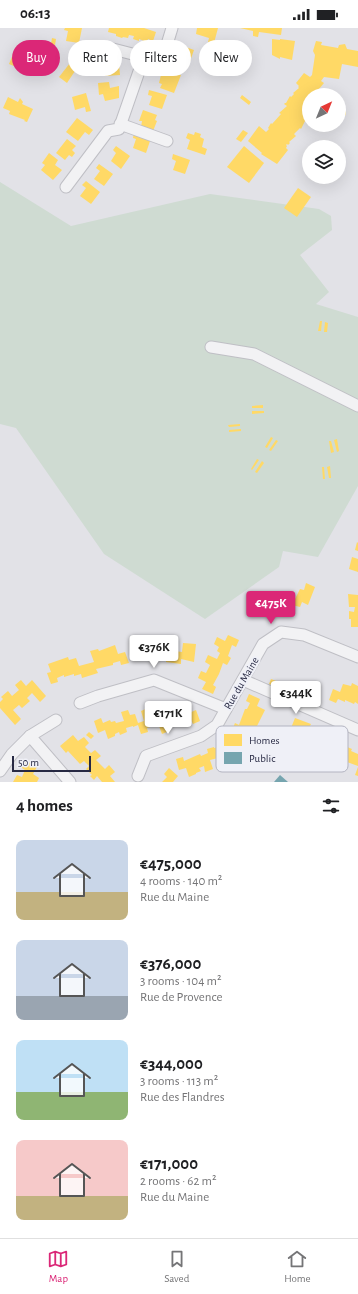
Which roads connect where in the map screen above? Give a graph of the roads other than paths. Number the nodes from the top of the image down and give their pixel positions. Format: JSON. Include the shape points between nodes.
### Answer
{"nodes":[{"id":1,"x":172,"y":28,"type":"edge"},
{"id":2,"x":168,"y":40,"type":"edge"},
{"id":3,"x":137,"y":76,"type":"edge"},
{"id":4,"x":120,"y":124,"type":"junction"},
{"id":5,"x":167,"y":141,"type":"dead end"},
{"id":6,"x":66,"y":187,"type":"dead end"},
{"id":7,"x":211,"y":347,"type":"dead end"},
{"id":8,"x":358,"y":406,"type":"edge"},
{"id":9,"x":358,"y":657,"type":"edge"},
{"id":10,"x":243,"y":680,"type":"junction"},
{"id":11,"x":80,"y":703,"type":"dead end"},
{"id":12,"x":226,"y":709,"type":"junction"},
{"id":13,"x":56,"y":720,"type":"dead end"},
{"id":14,"x":358,"y":730,"type":"edge"},
{"id":15,"x":30,"y":736,"type":"junction"},
{"id":16,"x":0,"y":771,"type":"edge"},
{"id":17,"x":138,"y":776,"type":"dead end"},
{"id":18,"x":70,"y":782,"type":"edge"}],
"edges":[{"from":1,"to":2,"type":"street"},
{"from":3,"to":4,"type":"street"},
{"from":4,"to":5,"type":"street"},
{"from":4,"to":6,"type":"street","via":[[119,129],[108,131]]},
{"from":7,"to":8,"type":"street","via":[[254,354]]},
{"from":9,"to":10,"type":"street","name":"Rue du Maine","via":[[304,635],[281,632],[263,644]]},
{"from":10,"to":12,"type":"street","name":"Rue du Maine"},
{"from":10,"to":14,"type":"street"},
{"from":11,"to":12,"type":"street","via":[[154,680]]},
{"from":12,"to":17,"type":"street","name":"Rue du Maine","via":[[217,725],[201,736],[146,756]]},
{"from":13,"to":15,"type":"street"},
{"from":15,"to":16,"type":"street"},
{"from":15,"to":18,"type":"street"}]}
